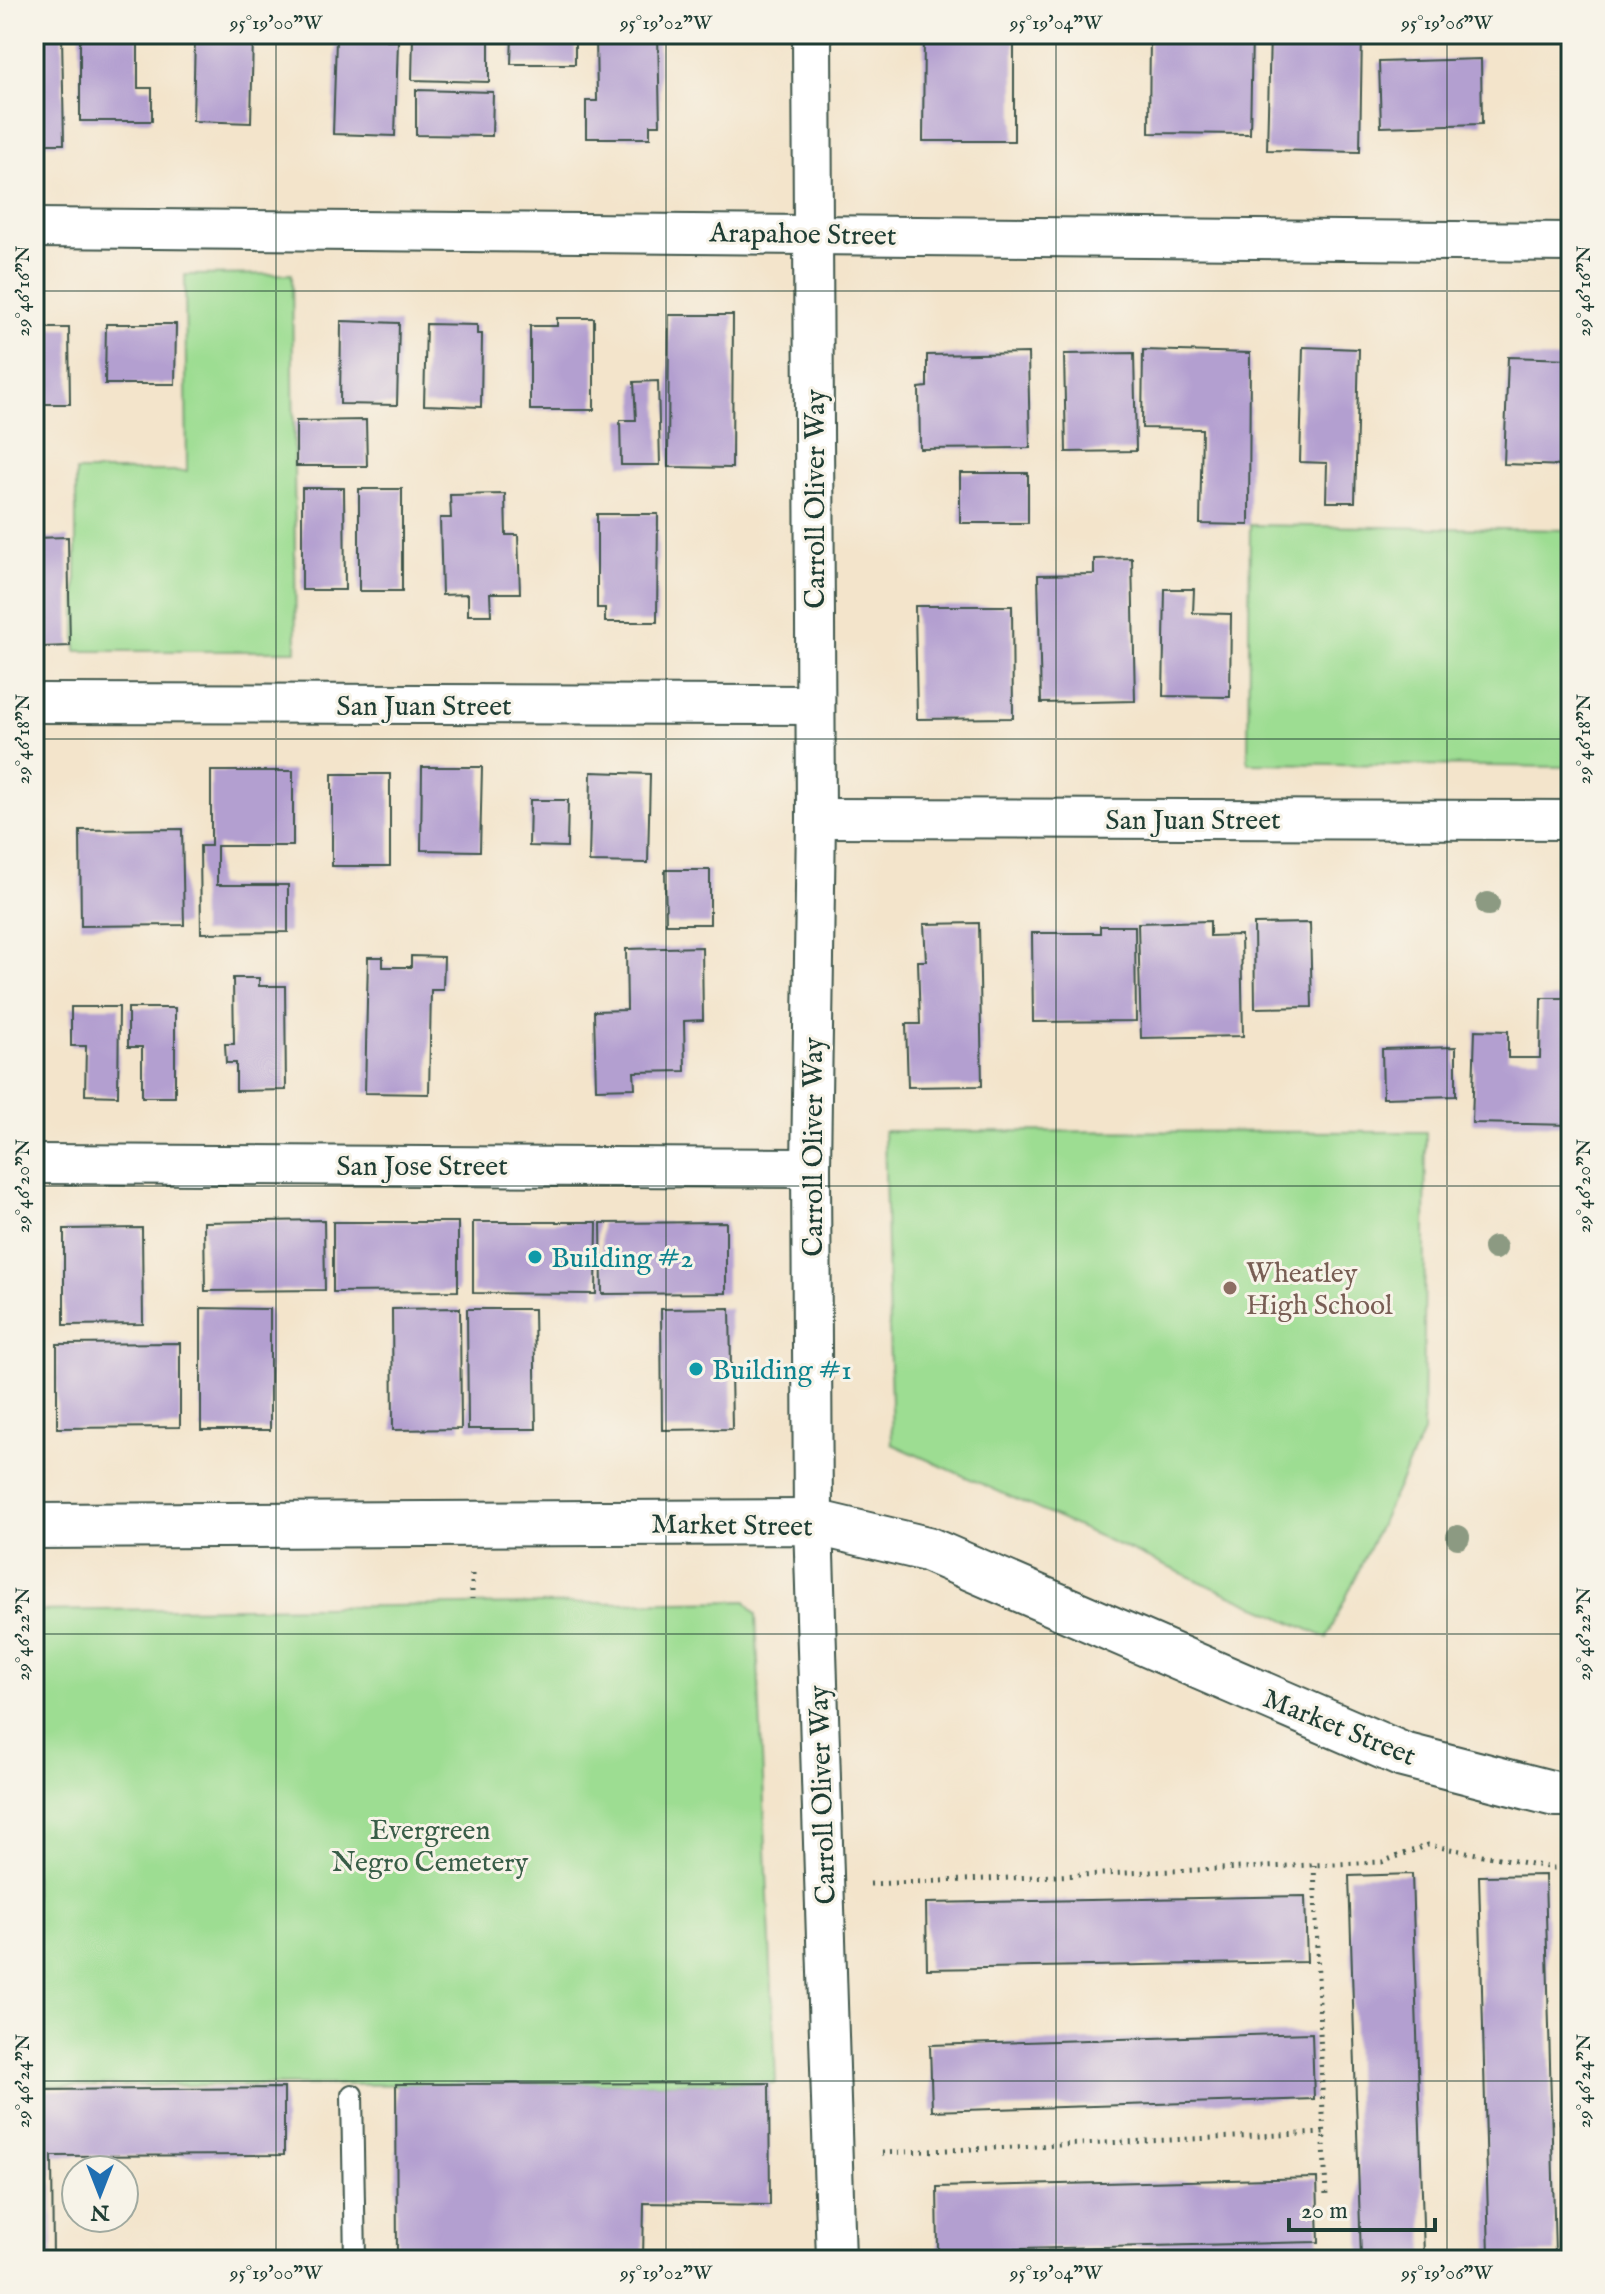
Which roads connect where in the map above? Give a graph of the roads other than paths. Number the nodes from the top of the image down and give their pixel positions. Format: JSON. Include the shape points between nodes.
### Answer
{"nodes":[{"id":1,"x":812,"y":34,"type":"edge"},
{"id":2,"x":34,"y":228,"type":"edge"},
{"id":3,"x":813,"y":234,"type":"junction"},
{"id":4,"x":1571,"y":242,"type":"edge"},
{"id":5,"x":34,"y":703,"type":"edge"},
{"id":6,"x":815,"y":705,"type":"junction"},
{"id":7,"x":816,"y":818,"type":"junction"},
{"id":8,"x":1571,"y":820,"type":"edge"},
{"id":9,"x":34,"y":1164,"type":"edge"},
{"id":10,"x":811,"y":1168,"type":"junction"},
{"id":11,"x":813,"y":1522,"type":"junction"},
{"id":12,"x":34,"y":1526,"type":"edge"},
{"id":13,"x":1571,"y":1794,"type":"edge"},
{"id":14,"x":352,"y":2095,"type":"dead end"},
{"id":15,"x":355,"y":2260,"type":"edge"},
{"id":16,"x":836,"y":2260,"type":"edge"}],
"edges":[{"from":1,"to":3,"type":"street","name":"Carroll Oliver Way"},
{"from":2,"to":3,"type":"street","name":"Arapahoe Street"},
{"from":3,"to":4,"type":"street","name":"Arapahoe Street"},
{"from":3,"to":6,"type":"street","name":"Carroll Oliver Way"},
{"from":5,"to":6,"type":"street","name":"San Juan Street"},
{"from":6,"to":7,"type":"street","name":"Carroll Oliver Way"},
{"from":7,"to":8,"type":"street","name":"San Juan Street"},
{"from":7,"to":10,"type":"street","name":"Carroll Oliver Way"},
{"from":9,"to":10,"type":"street","name":"San Jose Street"},
{"from":10,"to":11,"type":"street","name":"Carroll Oliver Way"},
{"from":11,"to":12,"type":"street","name":"Market Street"},
{"from":11,"to":13,"type":"street","name":"Market Street","via":[[927,1549],[1403,1755]]},
{"from":11,"to":16,"type":"street","name":"Carroll Oliver Way"},
{"from":14,"to":15,"type":"lane"}]}
